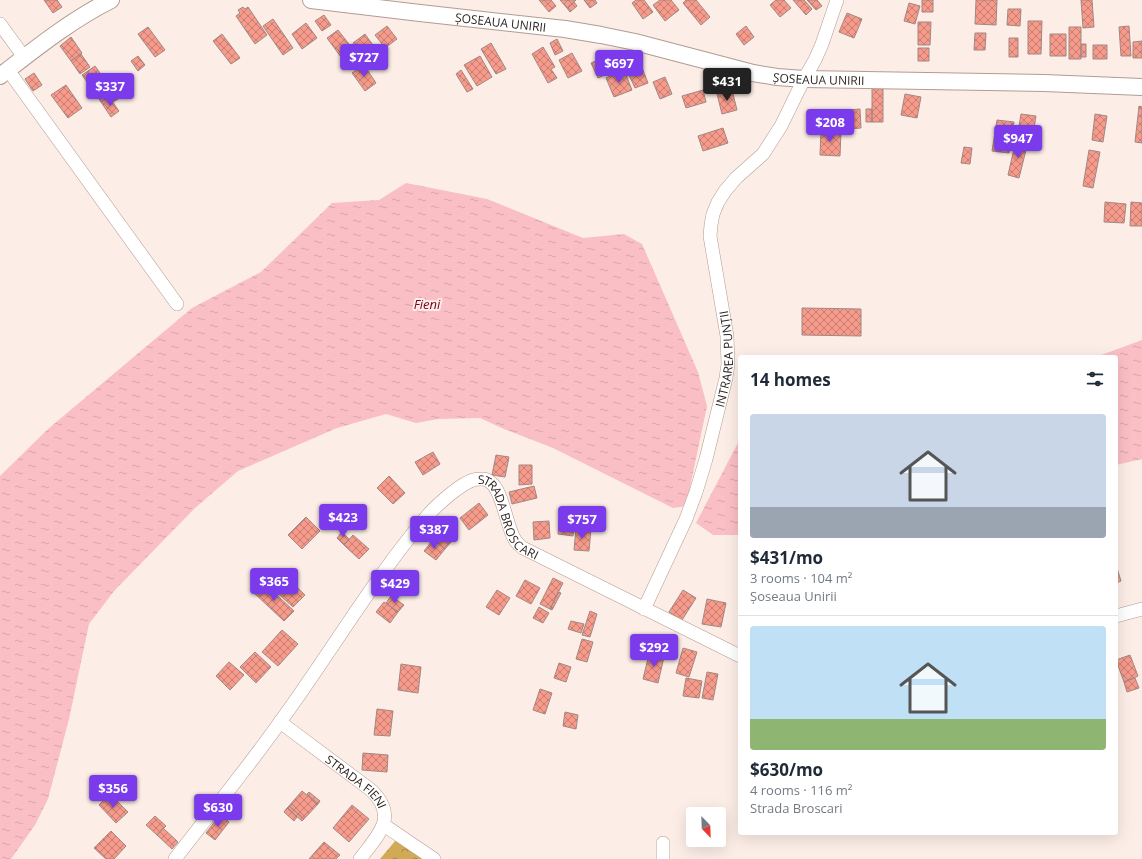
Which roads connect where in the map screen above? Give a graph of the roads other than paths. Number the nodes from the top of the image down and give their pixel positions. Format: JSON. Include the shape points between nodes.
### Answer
{"nodes":[{"id":1,"x":110,"y":0,"type":"edge"},
{"id":2,"x":311,"y":0,"type":"edge"},
{"id":3,"x":838,"y":0,"type":"edge"},
{"id":4,"x":0,"y":24,"type":"edge"},
{"id":5,"x":24,"y":57,"type":"junction"},
{"id":6,"x":4,"y":73,"type":"edge"},
{"id":7,"x":804,"y":79,"type":"junction"},
{"id":8,"x":1142,"y":88,"type":"edge"},
{"id":9,"x":177,"y":304,"type":"dead end"},
{"id":10,"x":644,"y":608,"type":"junction"},
{"id":11,"x":1142,"y":609,"type":"edge"},
{"id":12,"x":1118,"y":615,"type":"edge"},
{"id":13,"x":738,"y":655,"type":"edge"},
{"id":14,"x":280,"y":722,"type":"junction"},
{"id":15,"x":384,"y":825,"type":"junction"},
{"id":16,"x":663,"y":843,"type":"dead end"},
{"id":17,"x":175,"y":859,"type":"edge"},
{"id":18,"x":360,"y":859,"type":"edge"},
{"id":19,"x":434,"y":859,"type":"edge"},
{"id":20,"x":663,"y":859,"type":"edge"}],
"edges":[{"from":1,"to":5,"type":"main road"},
{"from":2,"to":7,"type":"main road","name":"ȘOSEAUA UNIRII","via":[[594,33],[753,73]]},
{"from":3,"to":7,"type":"street","name":"INTRAREA PUNȚII","via":[[822,44]]},
{"from":4,"to":5,"type":"street"},
{"from":5,"to":6,"type":"main road"},
{"from":6,"to":9,"type":"street"},
{"from":7,"to":8,"type":"main road","name":"ȘOSEAUA UNIRII"},
{"from":7,"to":10,"type":"street","name":"INTRAREA PUNȚII","via":[[774,139],[763,154],[725,190],[713,214],[710,236],[727,336],[726,378],[694,498]]},
{"from":10,"to":13,"type":"street","name":"STRADA BROSCARI"},
{"from":10,"to":14,"type":"street","name":"STRADA BROSCARI","via":[[523,548],[510,530],[496,488],[483,479],[474,479],[446,498],[421,524],[386,569]]},
{"from":11,"to":12,"type":"street"},
{"from":14,"to":15,"type":"street","name":"STRADA FIENI","via":[[371,790],[383,809]]},
{"from":14,"to":17,"type":"street","name":"STRADA BROSCARI"},
{"from":15,"to":18,"type":"street","name":"STRADA FIENI"},
{"from":15,"to":19,"type":"street"},
{"from":16,"to":20,"type":"street"}]}
